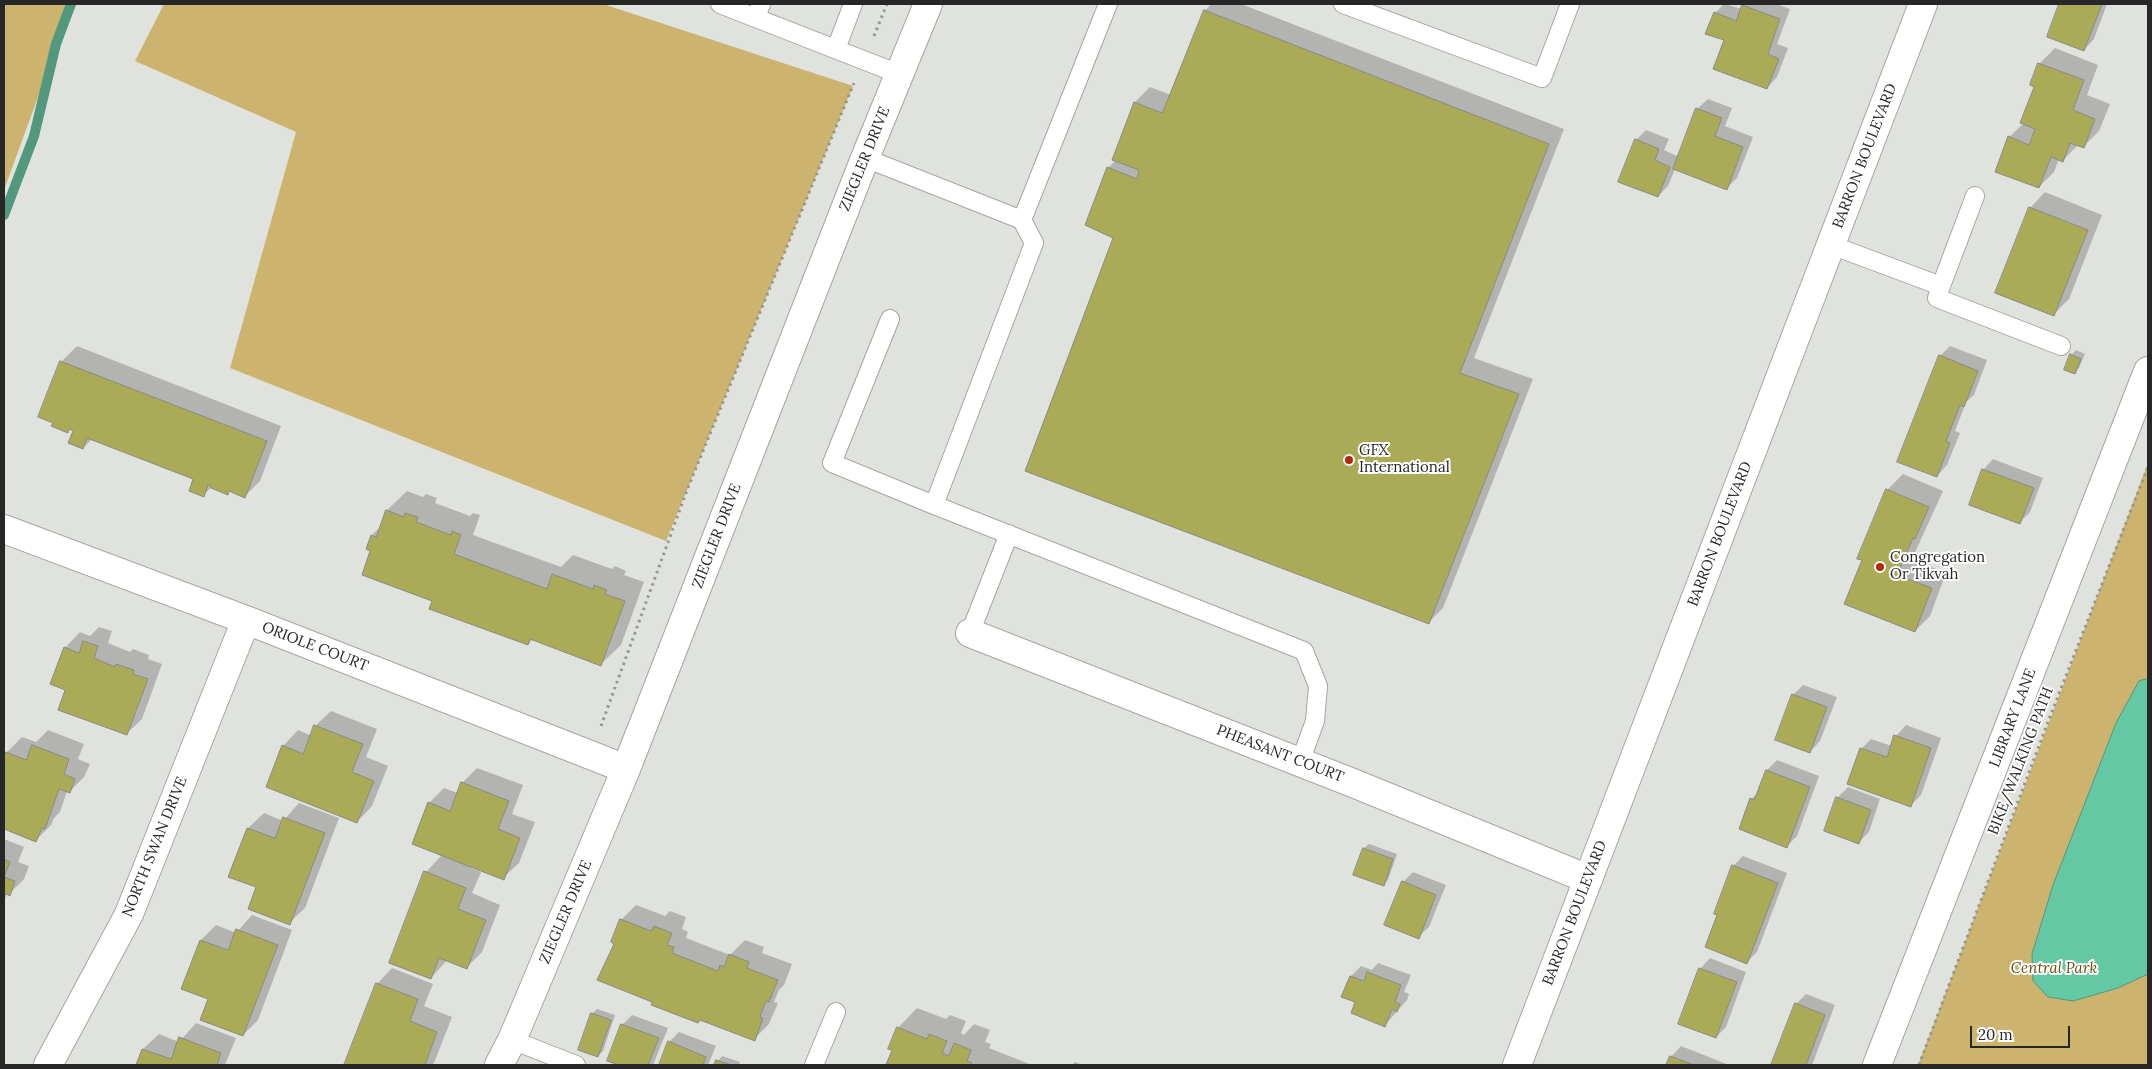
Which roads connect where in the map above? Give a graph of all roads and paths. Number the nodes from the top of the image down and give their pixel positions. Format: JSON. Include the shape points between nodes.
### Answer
{"nodes":[{"id":1,"x":720,"y":4,"type":"edge"},
{"id":2,"x":853,"y":4,"type":"edge"},
{"id":3,"x":887,"y":4,"type":"edge"},
{"id":4,"x":928,"y":4,"type":"edge"},
{"id":5,"x":1108,"y":4,"type":"edge"},
{"id":6,"x":1342,"y":4,"type":"edge"},
{"id":7,"x":1570,"y":4,"type":"edge"},
{"id":8,"x":1923,"y":4,"type":"edge"},
{"id":9,"x":759,"y":11,"type":"edge"},
{"id":10,"x":836,"y":49,"type":"junction"},
{"id":11,"x":864,"y":60,"type":"junction"},
{"id":12,"x":899,"y":74,"type":"junction"},
{"id":13,"x":864,"y":158,"type":"junction"},
{"id":14,"x":1975,"y":196,"type":"dead end"},
{"id":15,"x":1022,"y":220,"type":"junction"},
{"id":16,"x":1831,"y":245,"type":"junction"},
{"id":17,"x":1941,"y":286,"type":"junction"},
{"id":18,"x":890,"y":318,"type":"dead end"},
{"id":19,"x":2060,"y":346,"type":"dead end"},
{"id":20,"x":2148,"y":371,"type":"edge"},
{"id":21,"x":2148,"y":467,"type":"edge"},
{"id":22,"x":934,"y":505,"type":"junction"},
{"id":23,"x":4,"y":529,"type":"edge"},
{"id":24,"x":1009,"y":534,"type":"junction"},
{"id":25,"x":246,"y":620,"type":"junction"},
{"id":26,"x":970,"y":633,"type":"joint"},
{"id":27,"x":591,"y":756,"type":"junction"},
{"id":28,"x":1300,"y":762,"type":"junction"},
{"id":29,"x":626,"y":769,"type":"junction"},
{"id":30,"x":1588,"y":878,"type":"junction"},
{"id":31,"x":836,"y":1012,"type":"dead end"},
{"id":32,"x":512,"y":1040,"type":"junction"},
{"id":33,"x":48,"y":1065,"type":"edge"},
{"id":34,"x":498,"y":1065,"type":"edge"},
{"id":35,"x":576,"y":1065,"type":"edge"},
{"id":36,"x":814,"y":1065,"type":"edge"},
{"id":37,"x":1517,"y":1065,"type":"edge"},
{"id":38,"x":1877,"y":1065,"type":"edge"},
{"id":39,"x":1919,"y":1065,"type":"edge"}],
"edges":[{"from":1,"to":9,"type":"lane"},
{"from":2,"to":10,"type":"lane"},
{"from":3,"to":11,"type":"path"},
{"from":4,"to":12,"type":"street","name":"ZIEGLER DRIVE"},
{"from":5,"to":15,"type":"lane"},
{"from":6,"to":7,"type":"lane","via":[[1542,78]]},
{"from":8,"to":16,"type":"street","name":"BARRON BOULEVARD"},
{"from":9,"to":10,"type":"lane"},
{"from":10,"to":11,"type":"lane"},
{"from":11,"to":12,"type":"lane"},
{"from":11,"to":27,"type":"path","via":[[687,490]]},
{"from":12,"to":13,"type":"street","name":"ZIEGLER DRIVE"},
{"from":13,"to":15,"type":"lane"},
{"from":13,"to":29,"type":"street","name":"ZIEGLER DRIVE"},
{"from":14,"to":17,"type":"lane"},
{"from":15,"to":22,"type":"lane","via":[[1034,243]]},
{"from":16,"to":17,"type":"lane"},
{"from":16,"to":30,"type":"street","name":"BARRON BOULEVARD"},
{"from":17,"to":19,"type":"lane","via":[[1937,298]]},
{"from":18,"to":22,"type":"lane","via":[[832,464]]},
{"from":20,"to":38,"type":"street","name":"LIBRARY LANE"},
{"from":21,"to":39,"type":"path","name":"BIKE/WALKING PATH","via":[[2054,704]]},
{"from":22,"to":24,"type":"lane"},
{"from":23,"to":25,"type":"street","name":"ORIOLE COURT"},
{"from":24,"to":26,"type":"lane"},
{"from":24,"to":28,"type":"lane","via":[[1304,650],[1318,686],[1315,721]]},
{"from":25,"to":27,"type":"street","name":"ORIOLE COURT"},
{"from":25,"to":33,"type":"street","name":"NORTH SWAN DRIVE","via":[[129,914]]},
{"from":26,"to":28,"type":"street","name":"PHEASANT COURT"},
{"from":27,"to":29,"type":"street","name":"ORIOLE COURT"},
{"from":28,"to":30,"type":"street","name":"PHEASANT COURT"},
{"from":29,"to":32,"type":"street","name":"ZIEGLER DRIVE"},
{"from":30,"to":37,"type":"street","name":"BARRON BOULEVARD"},
{"from":31,"to":36,"type":"lane"},
{"from":32,"to":34,"type":"street","name":"ZIEGLER DRIVE"},
{"from":32,"to":35,"type":"lane"}]}
